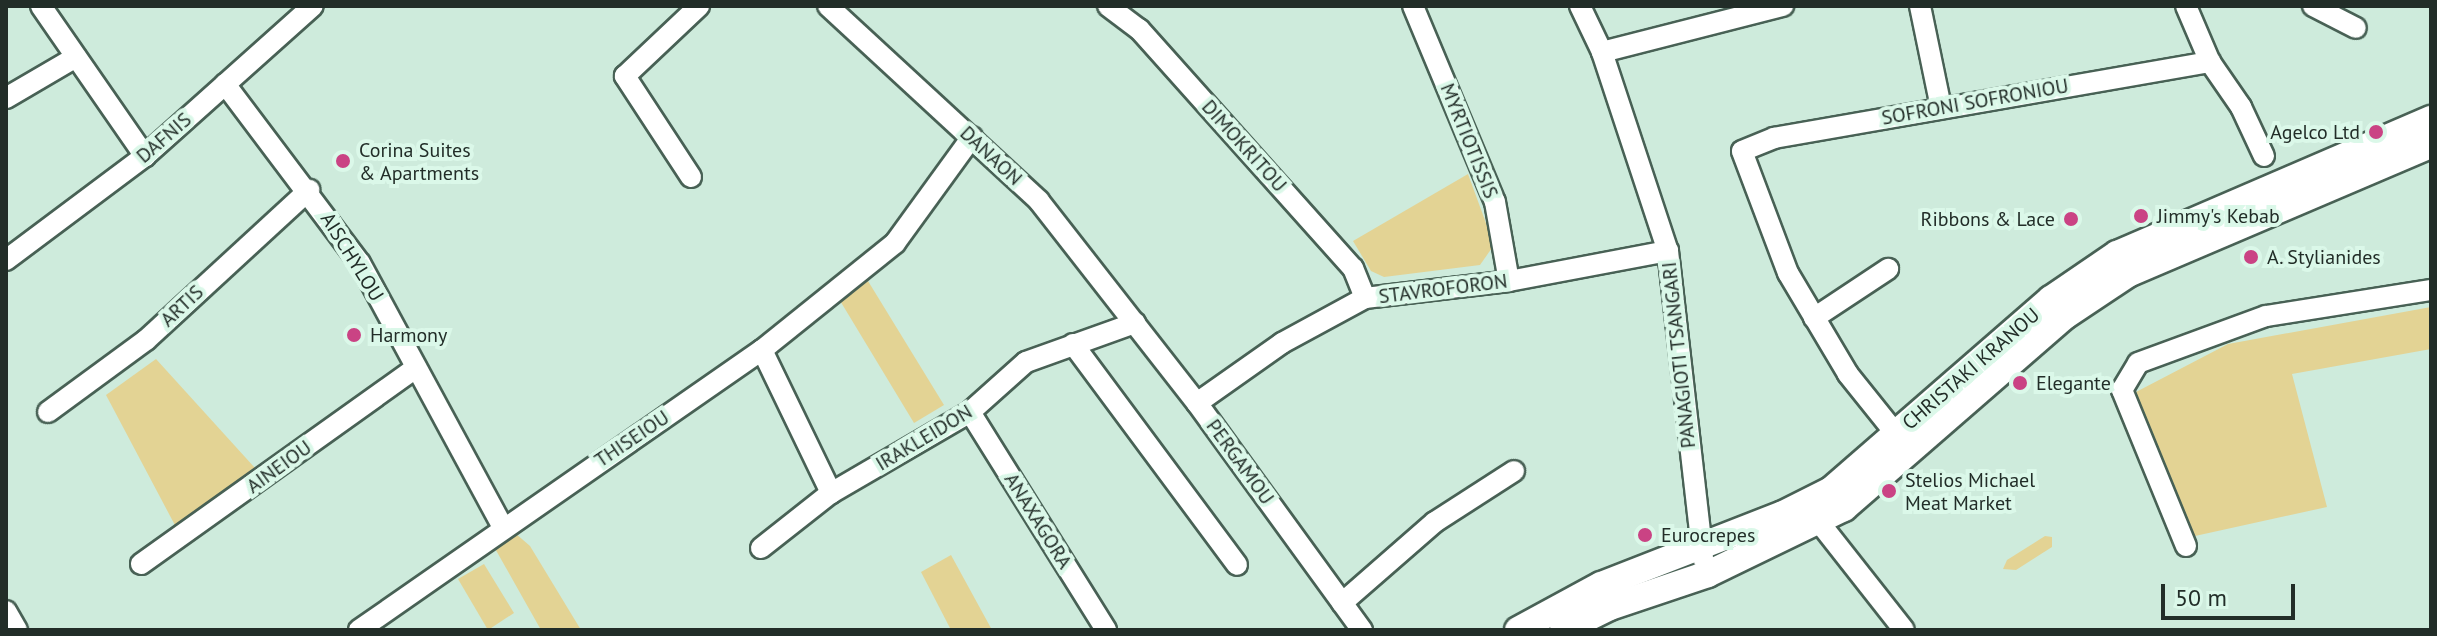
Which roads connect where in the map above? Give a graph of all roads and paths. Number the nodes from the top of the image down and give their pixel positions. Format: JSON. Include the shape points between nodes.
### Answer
{"nodes":[{"id":1,"x":41,"y":6,"type":"edge"},
{"id":2,"x":313,"y":6,"type":"edge"},
{"id":3,"x":699,"y":6,"type":"edge"},
{"id":4,"x":828,"y":6,"type":"edge"},
{"id":5,"x":1108,"y":6,"type":"edge"},
{"id":6,"x":1413,"y":6,"type":"edge"},
{"id":7,"x":1580,"y":6,"type":"edge"},
{"id":8,"x":1783,"y":6,"type":"edge"},
{"id":9,"x":1920,"y":6,"type":"edge"},
{"id":10,"x":2186,"y":6,"type":"edge"},
{"id":11,"x":2313,"y":6,"type":"edge"},
{"id":12,"x":2356,"y":28,"type":"dead end"},
{"id":13,"x":1602,"y":52,"type":"junction"},
{"id":14,"x":76,"y":57,"type":"junction"},
{"id":15,"x":2210,"y":62,"type":"junction"},
{"id":16,"x":225,"y":84,"type":"junction"},
{"id":17,"x":6,"y":98,"type":"edge"},
{"id":18,"x":1941,"y":107,"type":"junction"},
{"id":19,"x":2431,"y":119,"type":"edge"},
{"id":20,"x":972,"y":137,"type":"junction"},
{"id":21,"x":2431,"y":145,"type":"edge"},
{"id":22,"x":145,"y":156,"type":"junction"},
{"id":23,"x":2264,"y":156,"type":"dead end"},
{"id":24,"x":691,"y":177,"type":"dead end"},
{"id":25,"x":309,"y":190,"type":"junction"},
{"id":26,"x":1668,"y":251,"type":"junction"},
{"id":27,"x":6,"y":260,"type":"edge"},
{"id":28,"x":1888,"y":269,"type":"dead end"},
{"id":29,"x":1509,"y":281,"type":"junction"},
{"id":30,"x":2431,"y":290,"type":"edge"},
{"id":31,"x":1365,"y":298,"type":"junction"},
{"id":32,"x":1814,"y":318,"type":"junction"},
{"id":33,"x":1135,"y":323,"type":"junction"},
{"id":34,"x":1073,"y":344,"type":"junction"},
{"id":35,"x":762,"y":350,"type":"junction"},
{"id":36,"x":416,"y":368,"type":"junction"},
{"id":37,"x":1197,"y":403,"type":"junction"},
{"id":38,"x":48,"y":412,"type":"dead end"},
{"id":39,"x":970,"y":412,"type":"junction"},
{"id":40,"x":1896,"y":434,"type":"junction"},
{"id":41,"x":1514,"y":471,"type":"dead end"},
{"id":42,"x":831,"y":493,"type":"junction"},
{"id":43,"x":1819,"y":522,"type":"junction"},
{"id":44,"x":503,"y":528,"type":"junction"},
{"id":45,"x":2186,"y":546,"type":"dead end"},
{"id":46,"x":761,"y":548,"type":"dead end"},
{"id":47,"x":1700,"y":548,"type":"junction"},
{"id":48,"x":141,"y":564,"type":"dead end"},
{"id":49,"x":1237,"y":565,"type":"dead end"},
{"id":50,"x":1708,"y":574,"type":"junction"},
{"id":51,"x":1342,"y":603,"type":"junction"},
{"id":52,"x":6,"y":611,"type":"edge"},
{"id":53,"x":17,"y":630,"type":"edge"},
{"id":54,"x":359,"y":630,"type":"edge"},
{"id":55,"x":1106,"y":630,"type":"edge"},
{"id":56,"x":1362,"y":630,"type":"edge"},
{"id":57,"x":1518,"y":630,"type":"edge"},
{"id":58,"x":1563,"y":630,"type":"edge"},
{"id":59,"x":1904,"y":630,"type":"edge"}],
"edges":[{"from":1,"to":14,"type":"street"},
{"from":2,"to":16,"type":"street","name":"DAFNIS"},
{"from":3,"to":24,"type":"street","via":[[625,76]]},
{"from":4,"to":20,"type":"street","name":"DANAON"},
{"from":5,"to":31,"type":"street","name":"DIMOKRITOU","via":[[1139,29],[1353,268]]},
{"from":6,"to":29,"type":"street","name":"MYRTIOTISSIS","via":[[1495,202]]},
{"from":7,"to":13,"type":"street","name":"PANAGIOTI TSANGARI"},
{"from":8,"to":13,"type":"street"},
{"from":9,"to":18,"type":"street"},
{"from":10,"to":15,"type":"street"},
{"from":11,"to":12,"type":"street"},
{"from":13,"to":26,"type":"street","name":"PANAGIOTI TSANGARI"},
{"from":14,"to":17,"type":"street"},
{"from":14,"to":22,"type":"street"},
{"from":15,"to":18,"type":"street","name":"SOFRONI SOFRONIOU"},
{"from":15,"to":23,"type":"street","via":[[2241,107]]},
{"from":16,"to":22,"type":"street","name":"DAFNIS"},
{"from":16,"to":25,"type":"street","name":"AISCHYLOU"},
{"from":18,"to":32,"type":"street","name":"SOFRONI SOFRONIOU","via":[[1774,138],[1742,151],[1788,273]]},
{"from":19,"to":40,"type":"main road","name":"CHRISTAKI KRANOU","via":[[2117,254],[2051,299]]},
{"from":20,"to":33,"type":"street","name":"DANAON","via":[[1039,201]]},
{"from":20,"to":35,"type":"street","name":"THISEIOU","via":[[895,243]]},
{"from":21,"to":43,"type":"main road","name":"CHRISTAKI KRANOU","via":[[2157,258],[2097,293],[1869,488]]},
{"from":22,"to":27,"type":"street","name":"DAFNIS"},
{"from":25,"to":36,"type":"street","name":"AISCHYLOU","via":[[360,263]]},
{"from":25,"to":38,"type":"street","name":"ARTIS","via":[[146,340]]},
{"from":26,"to":29,"type":"street","name":"STAVROFORON"},
{"from":26,"to":47,"type":"street","name":"PANAGIOTI TSANGARI","via":[[1681,328]]},
{"from":28,"to":32,"type":"street"},
{"from":29,"to":31,"type":"street","name":"STAVROFORON"},
{"from":30,"to":45,"type":"street","via":[[2266,316],[2138,363],[2122,390]]},
{"from":31,"to":37,"type":"street","name":"STAVROFORON","via":[[1282,343]]},
{"from":32,"to":40,"type":"street","via":[[1848,374]]},
{"from":33,"to":34,"type":"street","name":"IRAKLEIDON"},
{"from":33,"to":37,"type":"street","name":"PERGAMOU"},
{"from":34,"to":39,"type":"street","name":"IRAKLEIDON","via":[[1026,362]]},
{"from":34,"to":49,"type":"street"},
{"from":35,"to":42,"type":"street"},
{"from":35,"to":44,"type":"street","name":"THISEIOU"},
{"from":36,"to":44,"type":"street","name":"AISCHYLOU"},
{"from":36,"to":48,"type":"street","name":"AINEIOU"},
{"from":37,"to":51,"type":"street","name":"PERGAMOU"},
{"from":39,"to":42,"type":"street","name":"IRAKLEIDON"},
{"from":39,"to":55,"type":"street","name":"ANAXAGORA"},
{"from":40,"to":47,"type":"main road","name":"CHRISTAKI KRANOU","via":[[1831,490]]},
{"from":41,"to":51,"type":"street","via":[[1435,522]]},
{"from":42,"to":46,"type":"street","name":"IRAKLEIDON"},
{"from":43,"to":50,"type":"main road","name":"CHRISTAKI KRANOU"},
{"from":43,"to":59,"type":"street"},
{"from":44,"to":54,"type":"street","name":"THISEIOU"},
{"from":47,"to":50,"type":"street","name":"PANAGIOTI TSANGARI"},
{"from":47,"to":57,"type":"main road","name":"CHRISTAKI KRANOU","via":[[1573,598]]},
{"from":50,"to":58,"type":"main road","name":"CHRISTAKI KRANOU","via":[[1619,604]]},
{"from":51,"to":56,"type":"street","name":"PERGAMOU"},
{"from":52,"to":53,"type":"street"}]}
